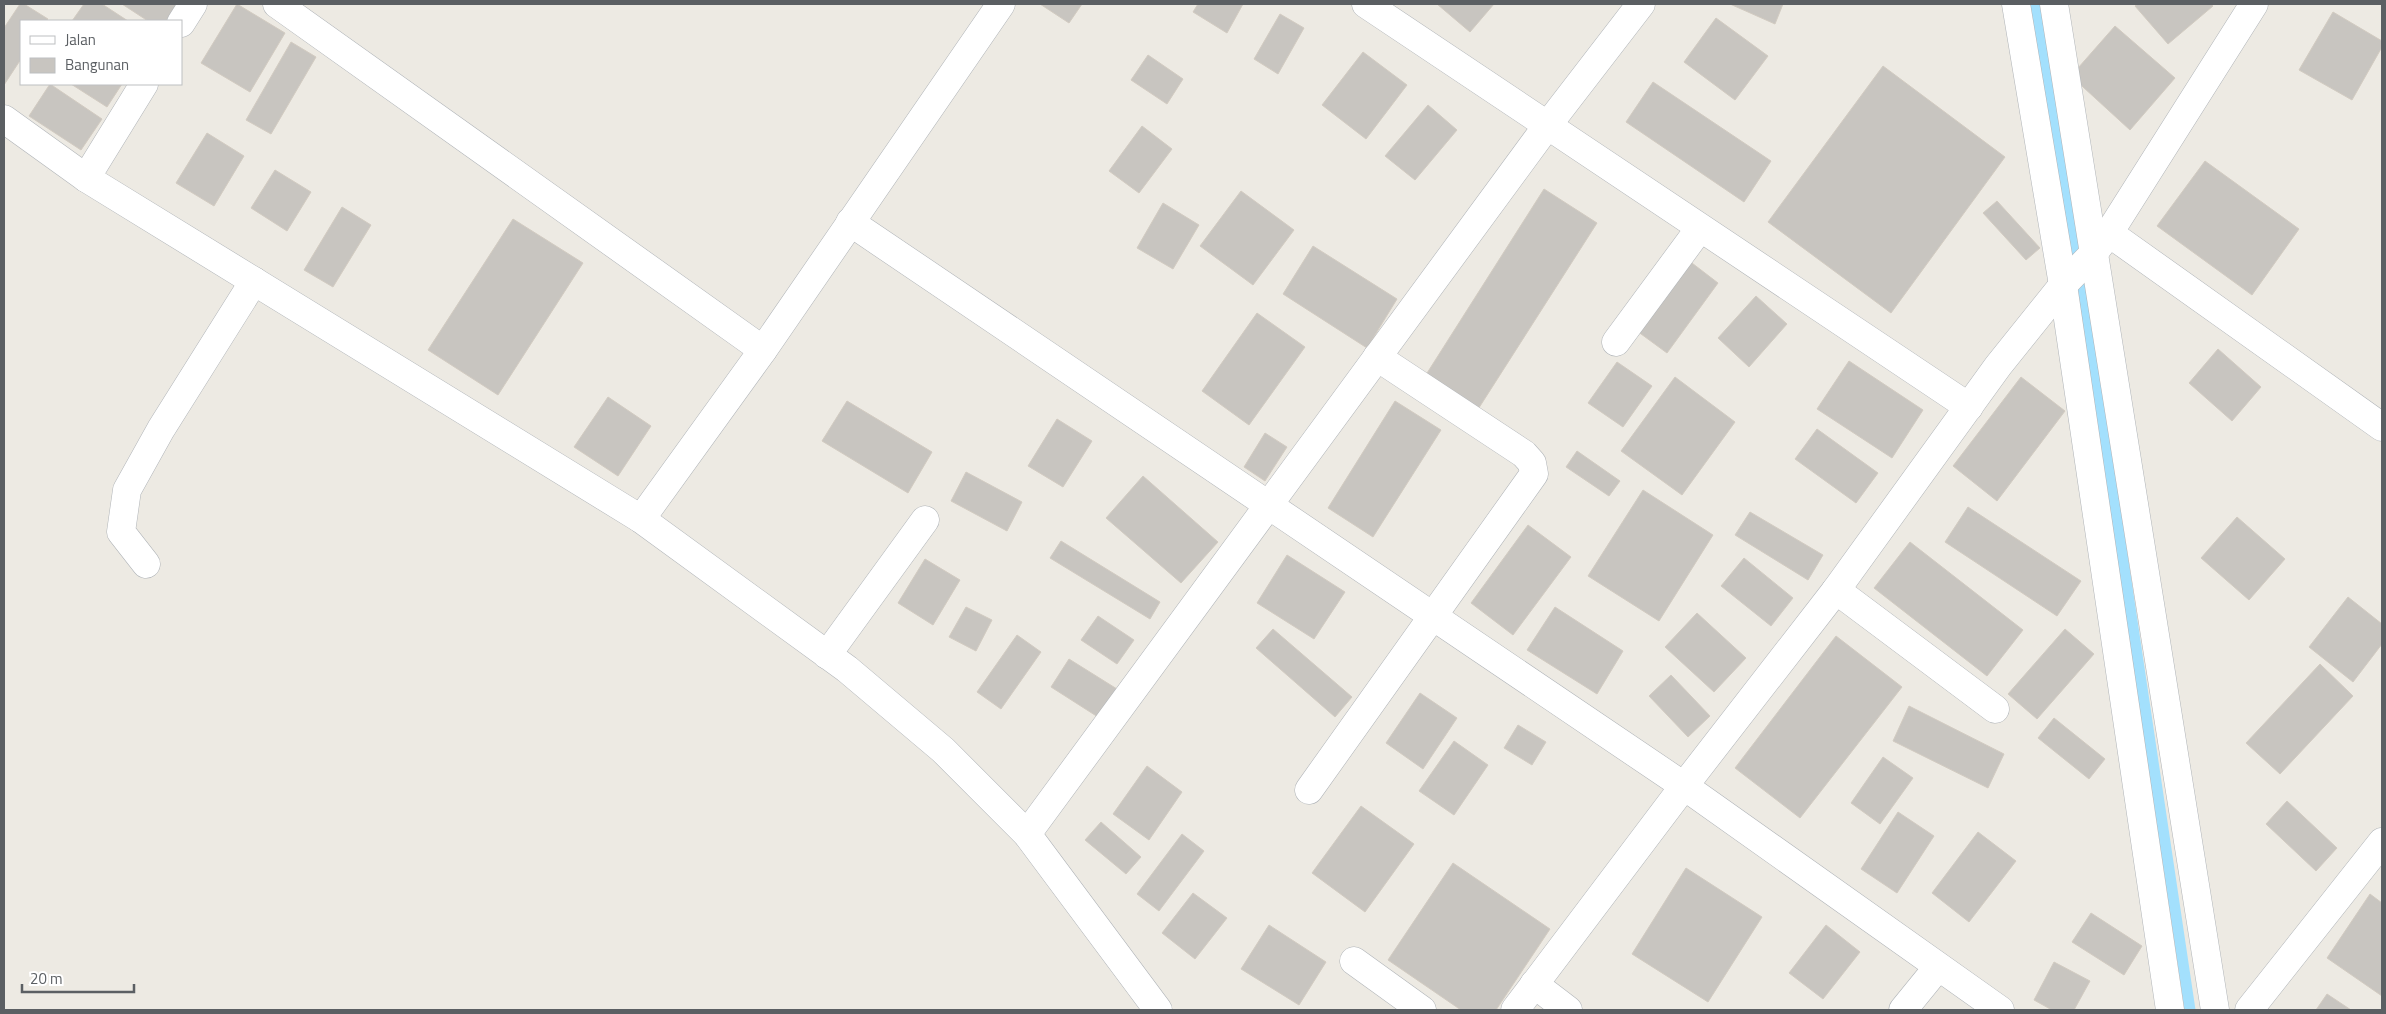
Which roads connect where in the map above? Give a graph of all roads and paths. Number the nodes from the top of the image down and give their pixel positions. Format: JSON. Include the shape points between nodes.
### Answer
{"nodes":[{"id":1,"x":193,"y":4,"type":"edge"},
{"id":2,"x":277,"y":4,"type":"edge"},
{"id":3,"x":1001,"y":4,"type":"edge"},
{"id":4,"x":1366,"y":4,"type":"edge"},
{"id":5,"x":1641,"y":4,"type":"edge"},
{"id":6,"x":2016,"y":4,"type":"edge"},
{"id":7,"x":2054,"y":4,"type":"edge"},
{"id":8,"x":2254,"y":4,"type":"edge"},
{"id":9,"x":182,"y":21,"type":"edge"},
{"id":10,"x":143,"y":85,"type":"edge"},
{"id":11,"x":4,"y":119,"type":"edge"},
{"id":12,"x":1547,"y":126,"type":"junction"},
{"id":13,"x":86,"y":178,"type":"junction"},
{"id":14,"x":850,"y":222,"type":"junction"},
{"id":15,"x":1700,"y":228,"type":"junction"},
{"id":16,"x":2109,"y":233,"type":"junction"},
{"id":17,"x":2078,"y":270,"type":"junction"},
{"id":18,"x":254,"y":281,"type":"junction"},
{"id":19,"x":1616,"y":342,"type":"dead end"},
{"id":20,"x":763,"y":350,"type":"junction"},
{"id":21,"x":1377,"y":357,"type":"junction"},
{"id":22,"x":1968,"y":407,"type":"junction"},
{"id":23,"x":2382,"y":427,"type":"edge"},
{"id":24,"x":1269,"y":504,"type":"junction"},
{"id":25,"x":641,"y":519,"type":"junction"},
{"id":26,"x":925,"y":520,"type":"dead end"},
{"id":27,"x":146,"y":564,"type":"dead end"},
{"id":28,"x":1836,"y":590,"type":"junction"},
{"id":29,"x":1432,"y":615,"type":"junction"},
{"id":30,"x":827,"y":654,"type":"junction"},
{"id":31,"x":1996,"y":709,"type":"dead end"},
{"id":32,"x":1684,"y":786,"type":"junction"},
{"id":33,"x":1309,"y":790,"type":"dead end"},
{"id":34,"x":1027,"y":834,"type":"junction"},
{"id":35,"x":2382,"y":842,"type":"edge"},
{"id":36,"x":1354,"y":961,"type":"dead end"},
{"id":37,"x":1938,"y":966,"type":"junction"},
{"id":38,"x":1534,"y":984,"type":"junction"},
{"id":39,"x":1158,"y":1010,"type":"edge"},
{"id":40,"x":1422,"y":1010,"type":"edge"},
{"id":41,"x":1514,"y":1010,"type":"edge"},
{"id":42,"x":1568,"y":1010,"type":"edge"},
{"id":43,"x":1903,"y":1010,"type":"edge"},
{"id":44,"x":2000,"y":1010,"type":"edge"},
{"id":45,"x":2170,"y":1010,"type":"edge"},
{"id":46,"x":2215,"y":1010,"type":"edge"},
{"id":47,"x":2249,"y":1010,"type":"edge"}],
"edges":[{"from":1,"to":9,"type":"street"},
{"from":2,"to":20,"type":"street"},
{"from":3,"to":14,"type":"street"},
{"from":4,"to":12,"type":"street"},
{"from":5,"to":12,"type":"street"},
{"from":6,"to":17,"type":"street"},
{"from":7,"to":17,"type":"street"},
{"from":8,"to":16,"type":"street"},
{"from":10,"to":13,"type":"street"},
{"from":11,"to":13,"type":"street"},
{"from":12,"to":15,"type":"street"},
{"from":12,"to":21,"type":"street"},
{"from":13,"to":18,"type":"street"},
{"from":14,"to":20,"type":"street"},
{"from":14,"to":24,"type":"street"},
{"from":15,"to":19,"type":"street"},
{"from":15,"to":22,"type":"street"},
{"from":16,"to":17,"type":"street"},
{"from":16,"to":23,"type":"street"},
{"from":17,"to":22,"type":"street"},
{"from":17,"to":45,"type":"street"},
{"from":17,"to":46,"type":"street"},
{"from":18,"to":25,"type":"street"},
{"from":18,"to":27,"type":"street","via":[[161,429],[127,490],[121,532]]},
{"from":20,"to":25,"type":"street"},
{"from":21,"to":24,"type":"street"},
{"from":21,"to":29,"type":"street","via":[[1524,454],[1532,463],[1534,474]]},
{"from":22,"to":28,"type":"street"},
{"from":24,"to":29,"type":"street"},
{"from":24,"to":34,"type":"street"},
{"from":25,"to":30,"type":"street"},
{"from":26,"to":30,"type":"street"},
{"from":28,"to":31,"type":"street"},
{"from":28,"to":32,"type":"street"},
{"from":29,"to":32,"type":"street"},
{"from":29,"to":33,"type":"street"},
{"from":30,"to":34,"type":"street","via":[[943,750]]},
{"from":32,"to":37,"type":"street"},
{"from":32,"to":38,"type":"street"},
{"from":34,"to":39,"type":"street"},
{"from":35,"to":47,"type":"street"},
{"from":36,"to":40,"type":"street"},
{"from":37,"to":43,"type":"street"},
{"from":37,"to":44,"type":"street"},
{"from":38,"to":41,"type":"street"},
{"from":38,"to":42,"type":"street"}]}
